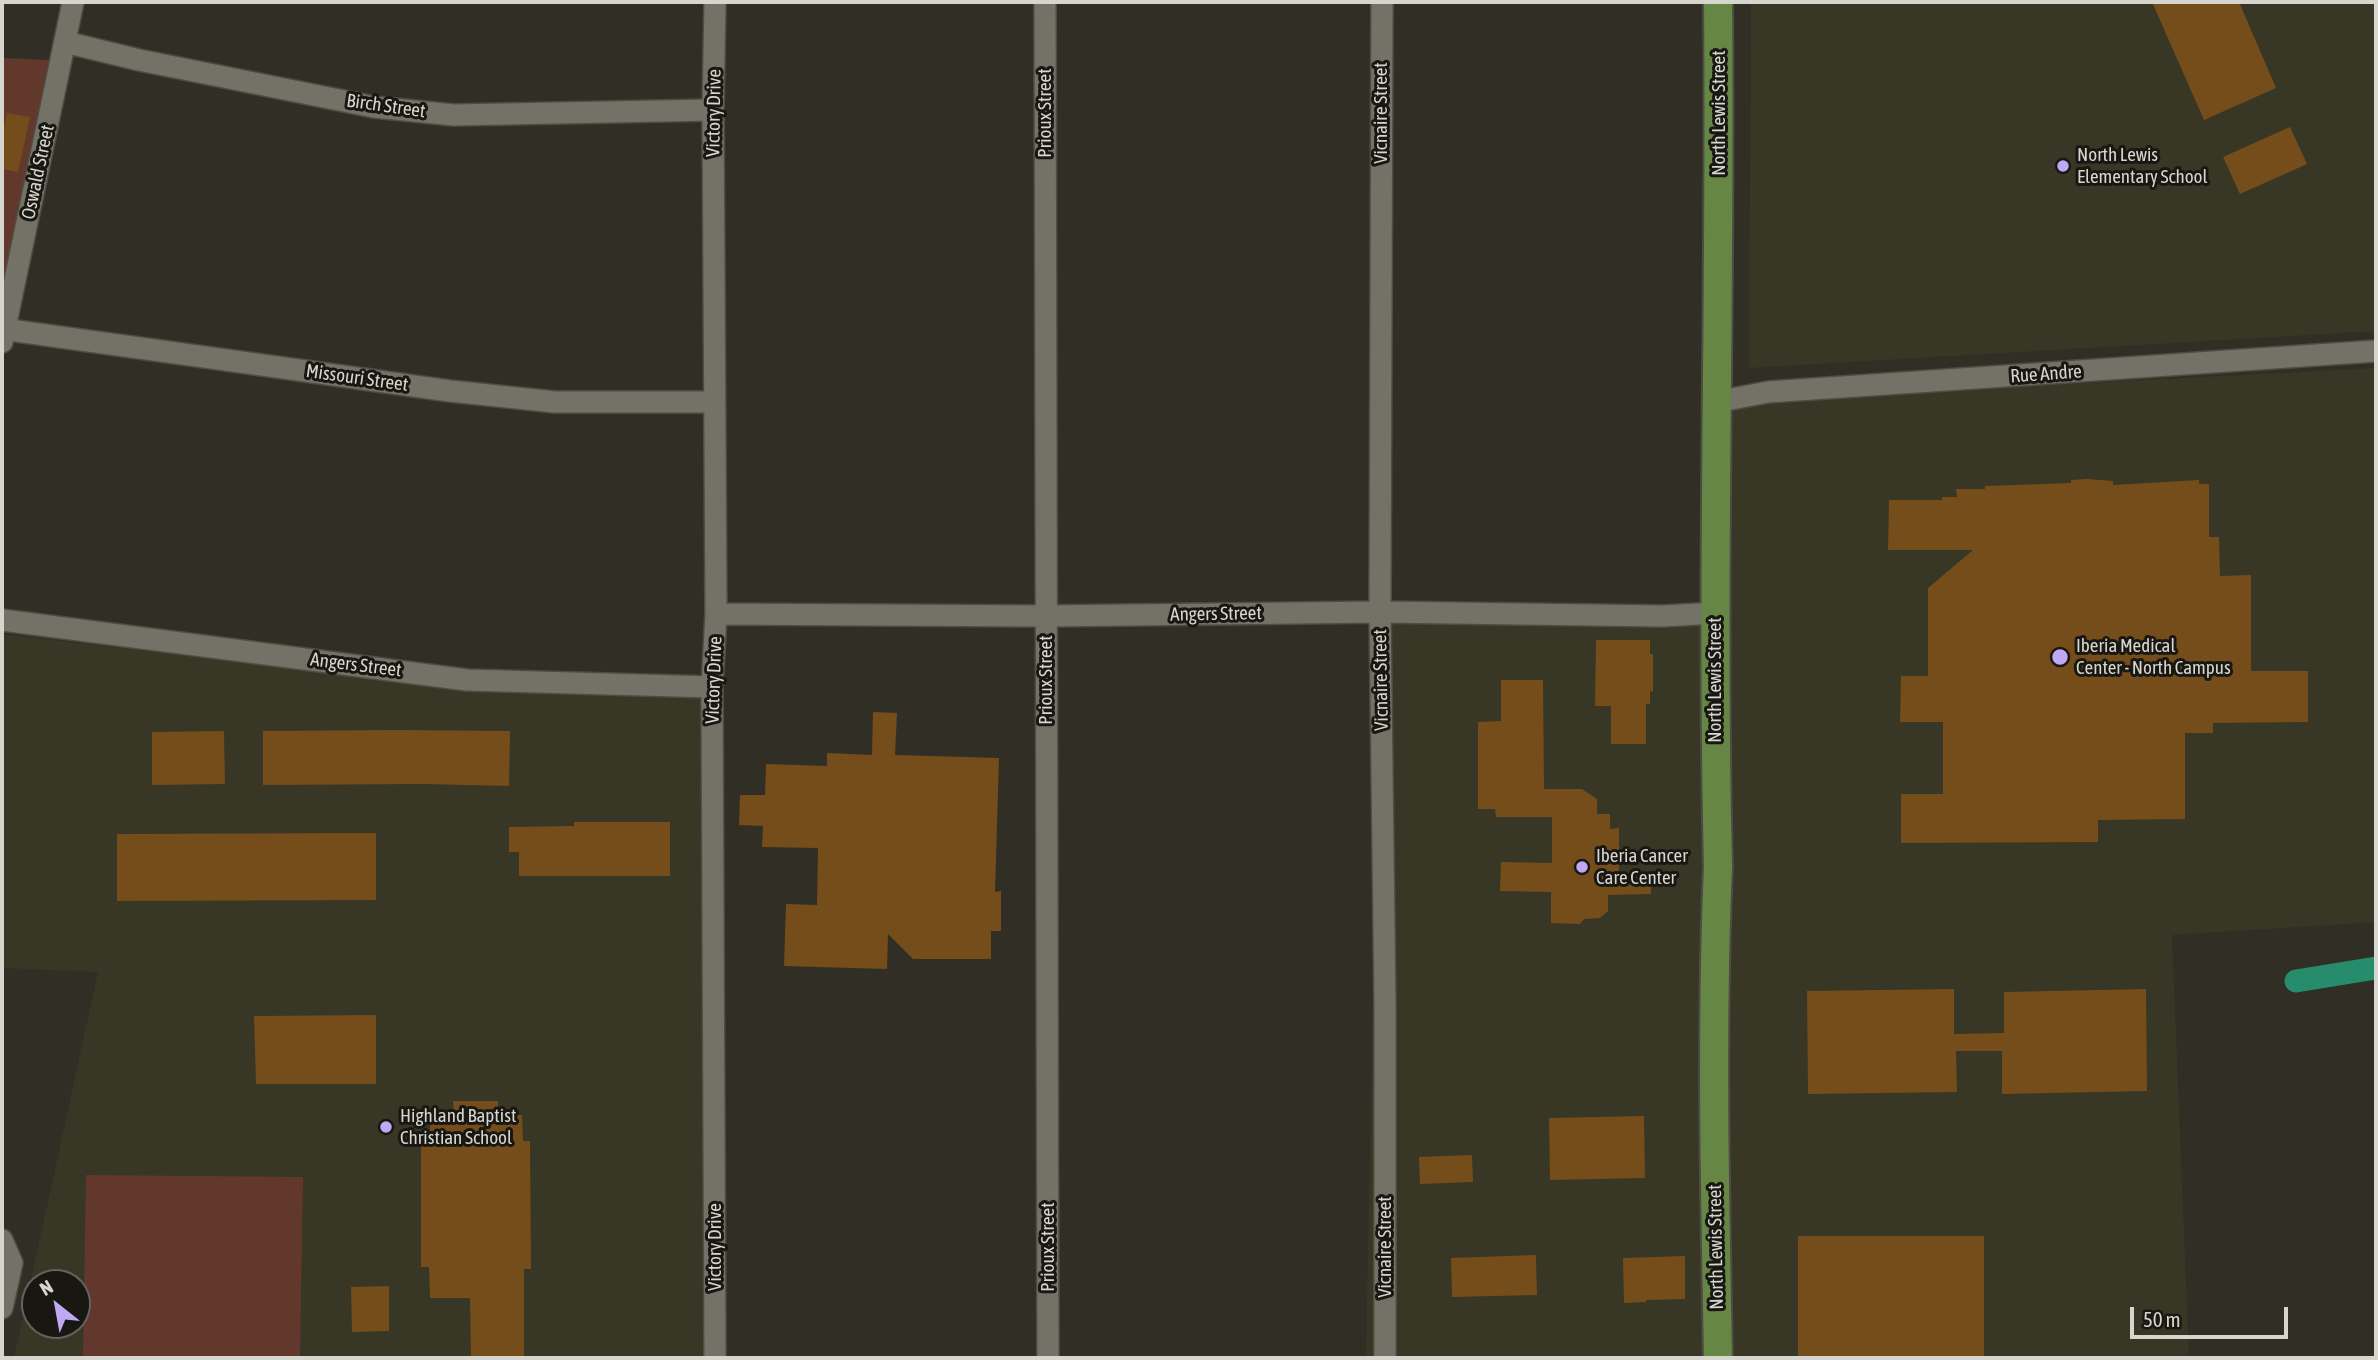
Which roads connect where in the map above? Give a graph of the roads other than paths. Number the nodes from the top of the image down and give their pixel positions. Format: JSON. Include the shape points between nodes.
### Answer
{"nodes":[{"id":1,"x":73,"y":2,"type":"edge"},
{"id":2,"x":715,"y":2,"type":"edge"},
{"id":3,"x":1045,"y":2,"type":"edge"},
{"id":4,"x":1382,"y":2,"type":"edge"},
{"id":5,"x":1718,"y":2,"type":"edge"},
{"id":6,"x":65,"y":41,"type":"junction"},
{"id":7,"x":713,"y":110,"type":"junction"},
{"id":8,"x":3,"y":333,"type":"edge"},
{"id":9,"x":2376,"y":351,"type":"edge"},
{"id":10,"x":713,"y":402,"type":"junction"},
{"id":11,"x":1716,"y":402,"type":"junction"},
{"id":12,"x":1380,"y":612,"type":"junction"},
{"id":13,"x":1716,"y":613,"type":"junction"},
{"id":14,"x":716,"y":614,"type":"junction"},
{"id":15,"x":1045,"y":616,"type":"junction"},
{"id":16,"x":2,"y":620,"type":"edge"},
{"id":17,"x":712,"y":687,"type":"junction"},
{"id":18,"x":2,"y":1240,"type":"edge"},
{"id":19,"x":2,"y":1308,"type":"edge"},
{"id":20,"x":715,"y":1358,"type":"edge"},
{"id":21,"x":1048,"y":1358,"type":"edge"},
{"id":22,"x":1385,"y":1358,"type":"edge"},
{"id":23,"x":1718,"y":1358,"type":"edge"}],
"edges":[{"from":1,"to":6,"type":"street","name":"Oswald Street"},
{"from":2,"to":7,"type":"street","name":"Victory Drive"},
{"from":3,"to":15,"type":"street","name":"Prioux Street"},
{"from":4,"to":12,"type":"street","name":"Vicnaire Street"},
{"from":5,"to":11,"type":"main road","name":"North Lewis Street"},
{"from":6,"to":7,"type":"street","name":"Birch Street","via":[[374,107],[454,115]]},
{"from":6,"to":8,"type":"street","name":"Oswald Street"},
{"from":7,"to":10,"type":"street","name":"Victory Drive"},
{"from":8,"to":10,"type":"street","name":"Missouri Street","via":[[541,401]]},
{"from":9,"to":11,"type":"street","name":"Rue Andre","via":[[1768,392]]},
{"from":10,"to":14,"type":"street","name":"Victory Drive"},
{"from":11,"to":13,"type":"main road","name":"North Lewis Street"},
{"from":12,"to":13,"type":"street","name":"Angers Street"},
{"from":12,"to":15,"type":"street","name":"Angers Street"},
{"from":12,"to":22,"type":"street","name":"Vicnaire Street"},
{"from":13,"to":23,"type":"main road","name":"North Lewis Street"},
{"from":14,"to":15,"type":"street","name":"Angers Street"},
{"from":14,"to":17,"type":"street","name":"Victory Drive"},
{"from":15,"to":21,"type":"street","name":"Prioux Street"},
{"from":16,"to":17,"type":"street","name":"Angers Street","via":[[467,680]]},
{"from":17,"to":20,"type":"street","name":"Victory Drive"},
{"from":18,"to":19,"type":"street","via":[[12,1263]]}]}
